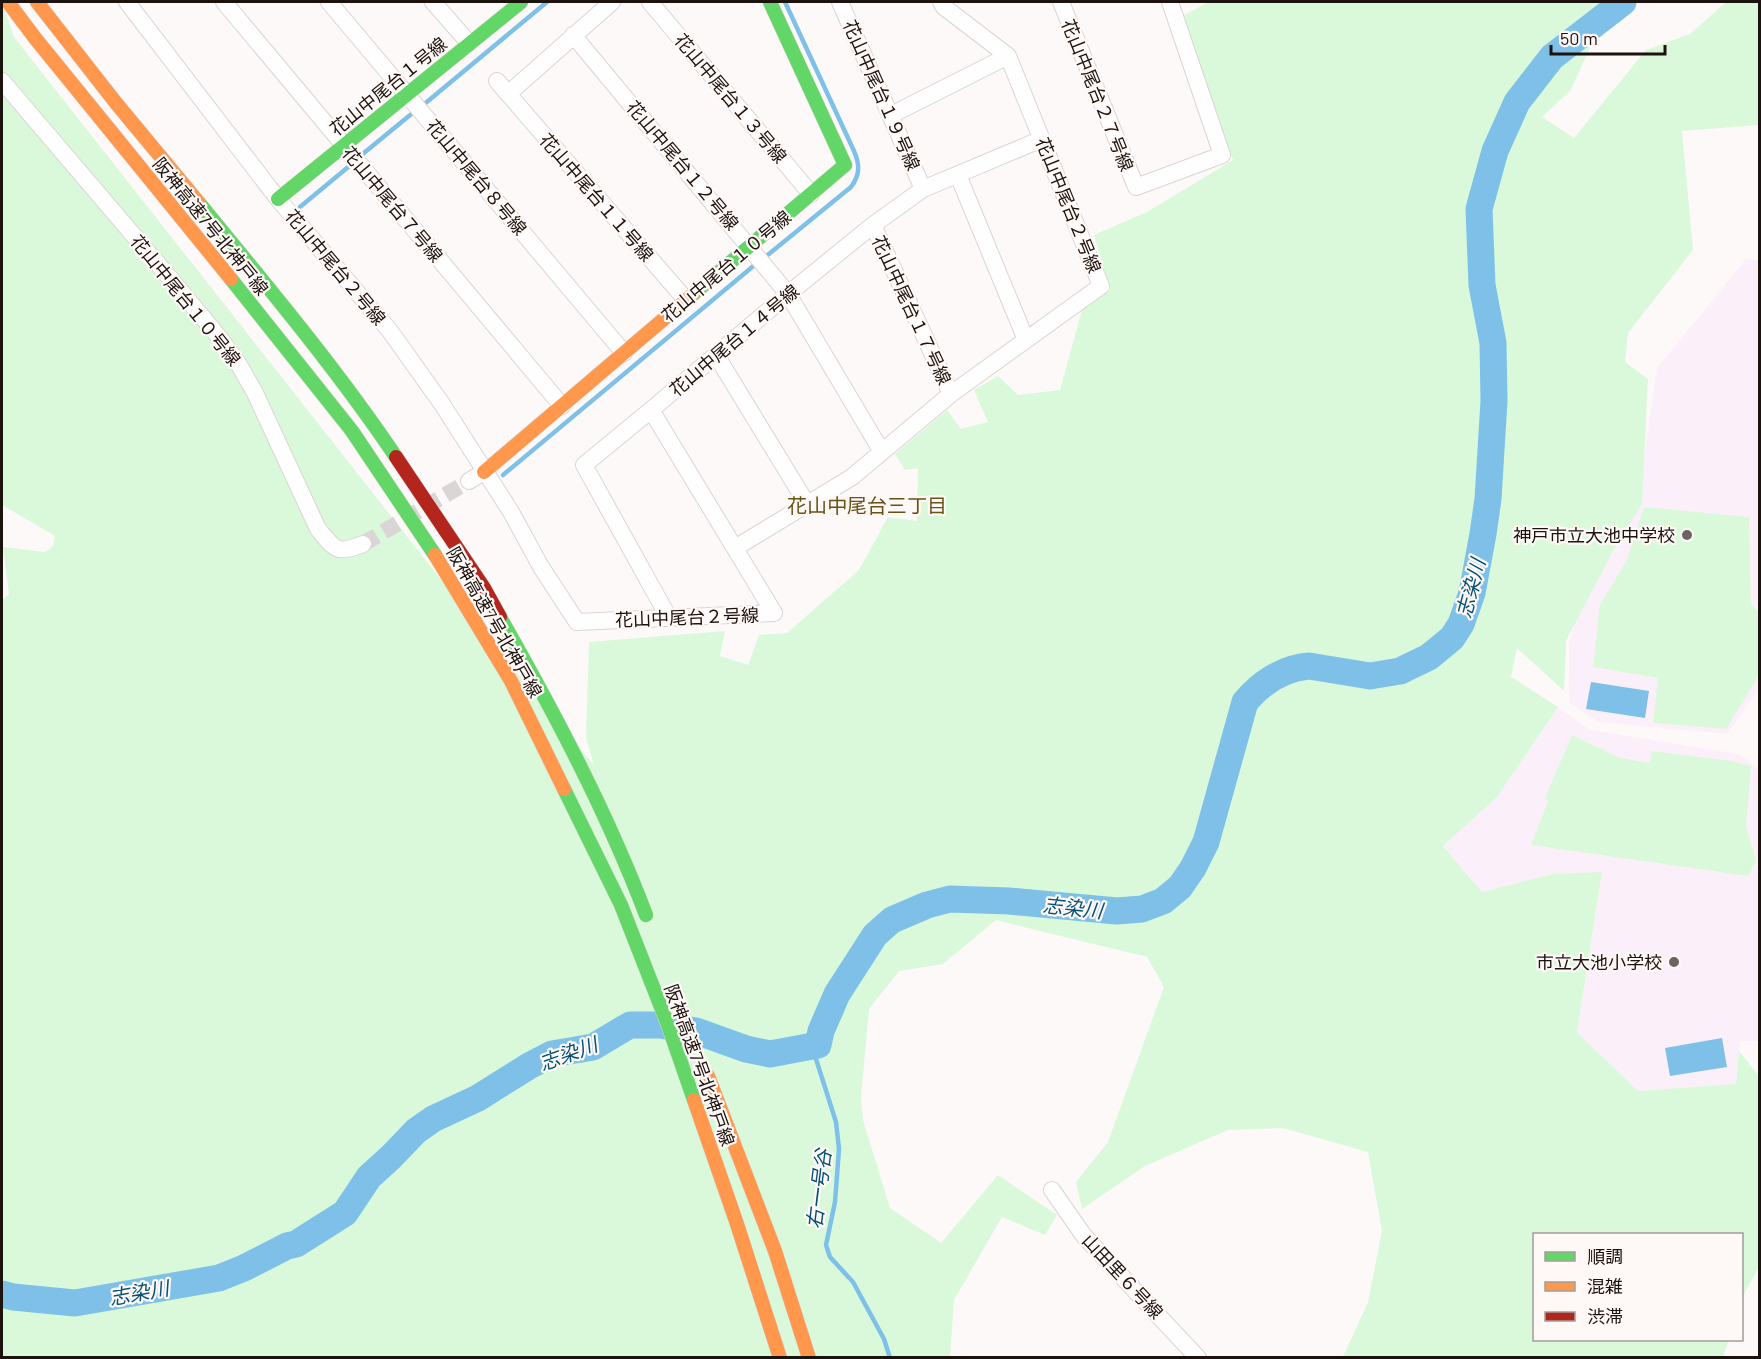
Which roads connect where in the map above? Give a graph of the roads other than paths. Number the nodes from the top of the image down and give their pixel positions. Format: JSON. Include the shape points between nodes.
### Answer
{"nodes":[{"id":1,"x":8,"y":2,"type":"edge"},
{"id":2,"x":37,"y":2,"type":"edge"},
{"id":3,"x":127,"y":2,"type":"edge"},
{"id":4,"x":224,"y":2,"type":"edge"},
{"id":5,"x":329,"y":2,"type":"edge"},
{"id":6,"x":434,"y":2,"type":"edge"},
{"id":7,"x":612,"y":2,"type":"edge"},
{"id":8,"x":650,"y":2,"type":"edge"},
{"id":9,"x":770,"y":2,"type":"edge"},
{"id":10,"x":840,"y":2,"type":"edge"},
{"id":11,"x":941,"y":2,"type":"edge"},
{"id":12,"x":1060,"y":2,"type":"edge"},
{"id":13,"x":1170,"y":2,"type":"edge"},
{"id":14,"x":513,"y":4,"type":"edge"},
{"id":15,"x":573,"y":35,"type":"junction"},
{"id":16,"x":469,"y":43,"type":"junction"},
{"id":17,"x":1008,"y":56,"type":"junction"},
{"id":18,"x":2,"y":81,"type":"edge"},
{"id":19,"x":409,"y":97,"type":"junction"},
{"id":20,"x":891,"y":115,"type":"junction"},
{"id":21,"x":1042,"y":139,"type":"junction"},
{"id":22,"x":347,"y":149,"type":"junction"},
{"id":23,"x":958,"y":176,"type":"junction"},
{"id":24,"x":923,"y":189,"type":"junction"},
{"id":25,"x":811,"y":194,"type":"junction"},
{"id":26,"x":279,"y":200,"type":"junction"},
{"id":27,"x":873,"y":225,"type":"junction"},
{"id":28,"x":752,"y":249,"type":"junction"},
{"id":29,"x":788,"y":294,"type":"junction"},
{"id":30,"x":686,"y":300,"type":"junction"},
{"id":31,"x":1026,"y":340,"type":"junction"},
{"id":32,"x":624,"y":353,"type":"junction"},
{"id":33,"x":716,"y":355,"type":"junction"},
{"id":34,"x":951,"y":394,"type":"junction"},
{"id":35,"x":562,"y":406,"type":"junction"},
{"id":36,"x":651,"y":410,"type":"junction"},
{"id":37,"x":882,"y":452,"type":"junction"},
{"id":38,"x":484,"y":472,"type":"junction"},
{"id":39,"x":469,"y":481,"type":"tunnel mouth"},
{"id":40,"x":807,"y":504,"type":"junction"},
{"id":41,"x":363,"y":544,"type":"tunnel mouth"},
{"id":42,"x":735,"y":548,"type":"junction"},
{"id":43,"x":669,"y":618,"type":"junction"},
{"id":44,"x":652,"y":929,"type":"dead end"},
{"id":45,"x":701,"y":1059,"type":"dead end"},
{"id":46,"x":1052,"y":1190,"type":"dead end"},
{"id":47,"x":802,"y":1338,"type":"junction"},
{"id":48,"x":780,"y":1358,"type":"edge"},
{"id":49,"x":809,"y":1358,"type":"edge"},
{"id":50,"x":816,"y":1358,"type":"edge"},
{"id":51,"x":1198,"y":1358,"type":"edge"}],
"edges":[{"from":1,"to":48,"type":"main road","name":"阪神高速7号北神戸線","via":[[352,432],[448,574],[511,681],[625,916],[668,1025]]},
{"from":2,"to":44,"type":"main road","name":"阪神高速7号北神戸線","via":[[116,104],[294,318],[375,426],[484,588],[587,781]]},
{"from":3,"to":26,"type":"street","name":"花山中尾台２号線"},
{"from":4,"to":22,"type":"street","name":"花山中尾台７号線"},
{"from":5,"to":19,"type":"street","name":"花山中尾台８号線"},
{"from":6,"to":16,"type":"street"},
{"from":7,"to":15,"type":"street","name":"花山中尾台１１号線"},
{"from":8,"to":25,"type":"street","name":"花山中尾台１３号線"},
{"from":9,"to":25,"type":"main road","name":"花山中尾台１０号線","via":[[845,165]]},
{"from":10,"to":20,"type":"street","name":"花山中尾台１９号線"},
{"from":11,"to":17,"type":"street"},
{"from":12,"to":13,"type":"street","name":"花山中尾台２７号線","via":[[1136,187],[1222,155]]},
{"from":14,"to":16,"type":"main road","name":"花山中尾台１号線"},
{"from":15,"to":28,"type":"street","name":"花山中尾台１２号線"},
{"from":15,"to":30,"type":"street","name":"花山中尾台１１号線","via":[[502,88]]},
{"from":16,"to":19,"type":"main road","name":"花山中尾台１号線"},
{"from":17,"to":20,"type":"street"},
{"from":17,"to":21,"type":"street","name":"花山中尾台２号線"},
{"from":18,"to":41,"type":"street","name":"花山中尾台１０号線","via":[[238,363],[318,529],[339,550]]},
{"from":19,"to":22,"type":"main road","name":"花山中尾台１号線"},
{"from":19,"to":32,"type":"street","name":"花山中尾台８号線"},
{"from":20,"to":24,"type":"street","name":"花山中尾台１９号線"},
{"from":21,"to":23,"type":"street","name":"花山中尾台１４号線"},
{"from":21,"to":31,"type":"street","name":"花山中尾台２号線","via":[[1101,286]]},
{"from":22,"to":26,"type":"main road","name":"花山中尾台１号線"},
{"from":22,"to":35,"type":"street","name":"花山中尾台７号線"},
{"from":23,"to":24,"type":"street","name":"花山中尾台１４号線"},
{"from":23,"to":31,"type":"street"},
{"from":24,"to":27,"type":"street","name":"花山中尾台１４号線"},
{"from":25,"to":28,"type":"main road","name":"花山中尾台１０号線"},
{"from":26,"to":38,"type":"street","name":"花山中尾台２号線","via":[[390,331]]},
{"from":27,"to":29,"type":"street","name":"花山中尾台１４号線"},
{"from":27,"to":34,"type":"street","name":"花山中尾台１７号線"},
{"from":28,"to":29,"type":"street","name":"花山中尾台１２号線"},
{"from":28,"to":30,"type":"main road","name":"花山中尾台１０号線"},
{"from":29,"to":33,"type":"street","name":"花山中尾台１４号線"},
{"from":29,"to":37,"type":"street","name":"花山中尾台１２号線"},
{"from":30,"to":32,"type":"main road","name":"花山中尾台１０号線"},
{"from":31,"to":34,"type":"street","name":"花山中尾台２号線"},
{"from":32,"to":35,"type":"main road","name":"花山中尾台１０号線"},
{"from":33,"to":36,"type":"street","name":"花山中尾台１４号線"},
{"from":33,"to":40,"type":"street"},
{"from":34,"to":37,"type":"street","name":"花山中尾台２号線"},
{"from":35,"to":38,"type":"main road","name":"花山中尾台１０号線"},
{"from":36,"to":42,"type":"street"},
{"from":36,"to":43,"type":"street","name":"花山中尾台１４号線","via":[[584,465]]},
{"from":37,"to":40,"type":"street","name":"花山中尾台２号線","via":[[852,477]]},
{"from":38,"to":39,"type":"street","name":"花山中尾台１０号線"},
{"from":38,"to":43,"type":"street","name":"花山中尾台２号線","via":[[577,622]]},
{"from":40,"to":42,"type":"street","name":"花山中尾台２号線"},
{"from":42,"to":43,"type":"street","name":"花山中尾台２号線","via":[[774,613]]},
{"from":45,"to":47,"type":"main road","name":"阪神高速7号北神戸線","via":[[775,1251]]},
{"from":46,"to":51,"type":"street","name":"山田里６号線","via":[[1084,1236]]},
{"from":47,"to":49,"type":"main road","name":"阪神高速7号北神戸線"},
{"from":47,"to":50,"type":"main road"}]}
